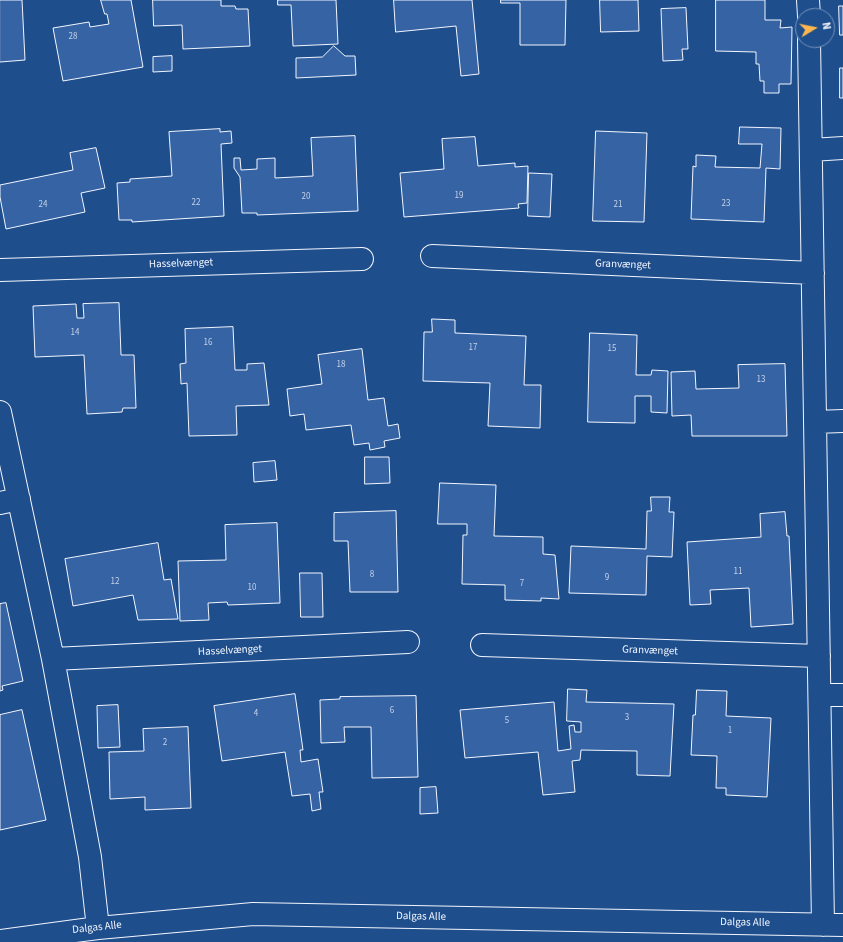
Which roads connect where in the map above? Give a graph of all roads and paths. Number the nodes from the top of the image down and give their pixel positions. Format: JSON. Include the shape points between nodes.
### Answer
{"nodes":[{"id":1,"x":809,"y":48,"type":"edge"},
{"id":2,"x":843,"y":148,"type":"edge"},
{"id":3,"x":811,"y":150,"type":"junction"},
{"id":4,"x":432,"y":256,"type":"dead end"},
{"id":5,"x":362,"y":258,"type":"dead end"},
{"id":6,"x":0,"y":270,"type":"edge"},
{"id":7,"x":813,"y":273,"type":"junction"},
{"id":8,"x":0,"y":412,"type":"edge"},
{"id":9,"x":843,"y":421,"type":"edge"},
{"id":10,"x":815,"y":422,"type":"junction"},
{"id":11,"x":9,"y":501,"type":"edge"},
{"id":12,"x":408,"y":642,"type":"dead end"},
{"id":13,"x":482,"y":645,"type":"dead end"},
{"id":14,"x":819,"y":656,"type":"junction"},
{"id":15,"x":53,"y":659,"type":"junction"},
{"id":16,"x":820,"y":695,"type":"junction"},
{"id":17,"x":843,"y":695,"type":"edge"},
{"id":18,"x":833,"y":925,"type":"edge"},
{"id":19,"x":98,"y":928,"type":"junction"},
{"id":20,"x":0,"y":941,"type":"edge"}],
"edges":[{"from":1,"to":3,"type":"street"},
{"from":2,"to":3,"type":"street"},
{"from":3,"to":7,"type":"street"},
{"from":4,"to":7,"type":"street","name":"Granvænget"},
{"from":5,"to":6,"type":"street","name":"Hasselvænget"},
{"from":7,"to":10,"type":"street"},
{"from":8,"to":11,"type":"street"},
{"from":9,"to":10,"type":"street"},
{"from":10,"to":14,"type":"street"},
{"from":11,"to":15,"type":"street"},
{"from":12,"to":15,"type":"street","name":"Hasselvænget"},
{"from":13,"to":14,"type":"street","name":"Granvænget"},
{"from":14,"to":16,"type":"street"},
{"from":15,"to":19,"type":"street","via":[[90,857]]},
{"from":16,"to":17,"type":"street"},
{"from":16,"to":18,"type":"street"},
{"from":18,"to":19,"type":"street","name":"Dalgas Alle","via":[[253,914]]},
{"from":19,"to":20,"type":"street","name":"Dalgas Alle"}]}
